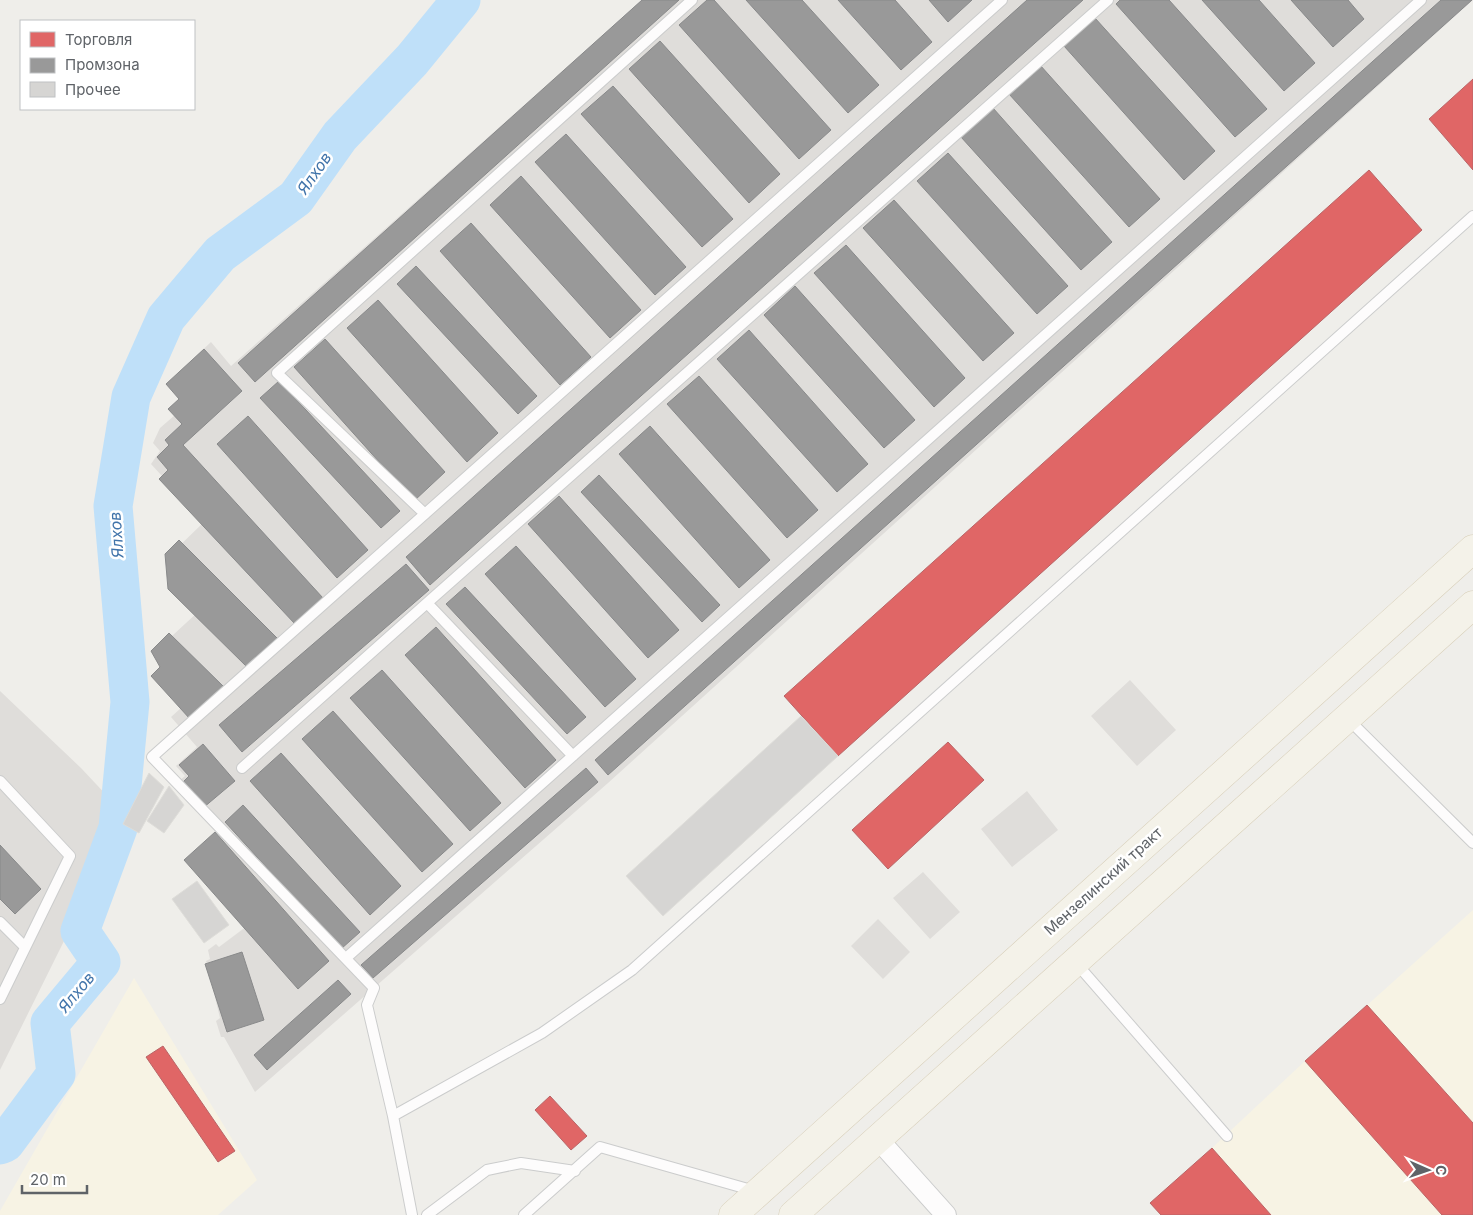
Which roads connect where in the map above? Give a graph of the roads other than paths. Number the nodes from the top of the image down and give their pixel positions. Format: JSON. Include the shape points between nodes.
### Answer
{"nodes":[{"id":1,"x":692,"y":0,"type":"edge"},
{"id":2,"x":1002,"y":0,"type":"edge"},
{"id":3,"x":1108,"y":0,"type":"edge"},
{"id":4,"x":1421,"y":0,"type":"edge"},
{"id":5,"x":1473,"y":216,"type":"edge"},
{"id":6,"x":425,"y":514,"type":"junction"},
{"id":7,"x":1473,"y":549,"type":"edge"},
{"id":8,"x":427,"y":603,"type":"junction"},
{"id":9,"x":1473,"y":605,"type":"edge"},
{"id":10,"x":1348,"y":718,"type":"junction"},
{"id":11,"x":573,"y":756,"type":"junction"},
{"id":12,"x":242,"y":768,"type":"dead end"},
{"id":13,"x":0,"y":781,"type":"edge"},
{"id":14,"x":1153,"y":836,"type":"junction"},
{"id":15,"x":1473,"y":843,"type":"edge"},
{"id":16,"x":1183,"y":866,"type":"junction"},
{"id":17,"x":0,"y":922,"type":"edge"},
{"id":18,"x":25,"y":948,"type":"junction"},
{"id":19,"x":346,"y":958,"type":"junction"},
{"id":20,"x":1075,"y":962,"type":"junction"},
{"id":21,"x":0,"y":999,"type":"edge"},
{"id":22,"x":393,"y":1116,"type":"junction"},
{"id":23,"x":1227,"y":1136,"type":"dead end"},
{"id":24,"x":877,"y":1138,"type":"junction"},
{"id":25,"x":575,"y":1171,"type":"junction"},
{"id":26,"x":758,"y":1192,"type":"junction"},
{"id":27,"x":412,"y":1215,"type":"edge"},
{"id":28,"x":427,"y":1215,"type":"edge"},
{"id":29,"x":524,"y":1215,"type":"edge"},
{"id":30,"x":733,"y":1215,"type":"edge"},
{"id":31,"x":793,"y":1215,"type":"edge"},
{"id":32,"x":946,"y":1215,"type":"edge"}],
"edges":[{"from":1,"to":6,"type":"lane","via":[[276,373]]},
{"from":2,"to":6,"type":"lane"},
{"from":3,"to":8,"type":"lane"},
{"from":4,"to":11,"type":"lane"},
{"from":5,"to":22,"type":"lane","via":[[632,970],[542,1033]]},
{"from":6,"to":19,"type":"lane","via":[[152,757]]},
{"from":7,"to":14,"type":"main road","name":"Мензелинский тракт"},
{"from":8,"to":11,"type":"lane"},
{"from":8,"to":12,"type":"lane"},
{"from":9,"to":10,"type":"main road"},
{"from":10,"to":15,"type":"lane"},
{"from":10,"to":16,"type":"main road"},
{"from":11,"to":19,"type":"lane"},
{"from":13,"to":18,"type":"lane","via":[[70,856]]},
{"from":14,"to":16,"type":"main road","via":[[1174,830],[1187,834],[1190,846]]},
{"from":14,"to":26,"type":"main road","name":"Мензелинский тракт"},
{"from":16,"to":20,"type":"main road"},
{"from":17,"to":18,"type":"lane"},
{"from":18,"to":21,"type":"lane"},
{"from":19,"to":22,"type":"lane","via":[[374,988],[367,1005]]},
{"from":20,"to":23,"type":"lane"},
{"from":20,"to":24,"type":"main road"},
{"from":22,"to":27,"type":"lane"},
{"from":24,"to":31,"type":"main road"},
{"from":24,"to":32,"type":"street"},
{"from":25,"to":26,"type":"lane","via":[[600,1147]]},
{"from":25,"to":28,"type":"lane","via":[[521,1163],[488,1170]]},
{"from":25,"to":29,"type":"lane"},
{"from":26,"to":30,"type":"main road","name":"Мензелинский тракт"}]}
